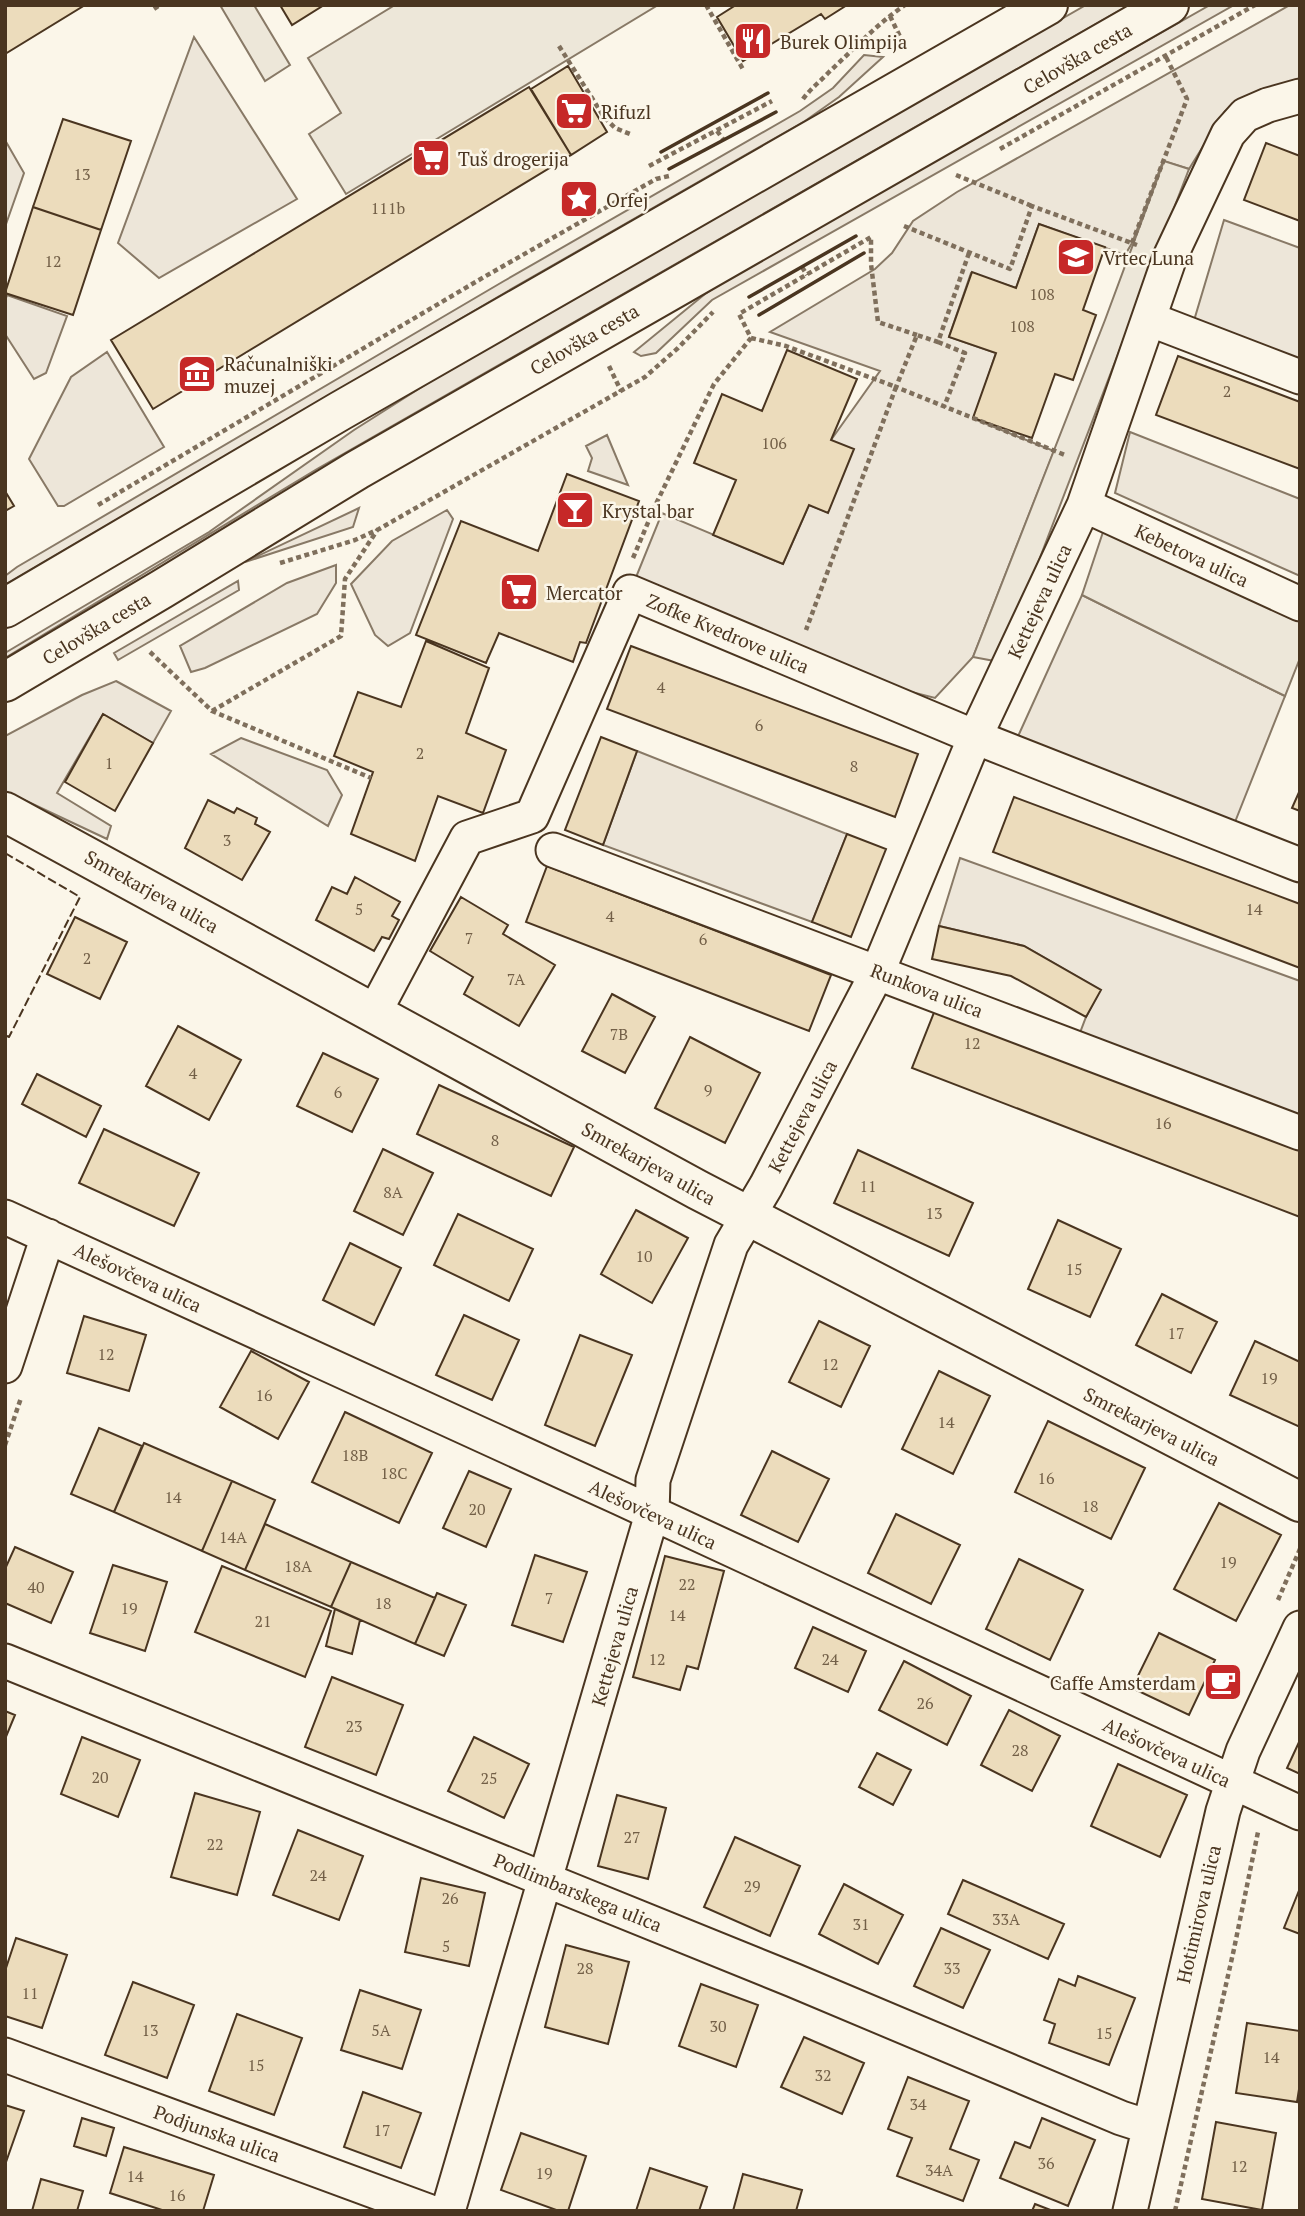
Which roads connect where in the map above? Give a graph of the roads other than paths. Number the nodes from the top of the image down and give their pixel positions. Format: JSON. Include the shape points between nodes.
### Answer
{"nodes":[{"id":1,"x":1048,"y":5,"type":"edge"},
{"id":2,"x":1169,"y":5,"type":"edge"},
{"id":3,"x":1300,"y":96,"type":"edge"},
{"id":4,"x":1149,"y":319,"type":"junction"},
{"id":5,"x":1300,"y":377,"type":"edge"},
{"id":6,"x":1084,"y":505,"type":"junction"},
{"id":7,"x":1300,"y":604,"type":"edge"},
{"id":8,"x":5,"y":608,"type":"edge"},
{"id":9,"x":5,"y":682,"type":"edge"},
{"id":10,"x":975,"y":737,"type":"junction"},
{"id":11,"x":5,"y":812,"type":"edge"},
{"id":12,"x":554,"y":850,"type":"dead end"},
{"id":13,"x":1300,"y":865,"type":"edge"},
{"id":14,"x":878,"y":971,"type":"junction"},
{"id":15,"x":374,"y":1013,"type":"junction"},
{"id":16,"x":1300,"y":1133,"type":"edge"},
{"id":17,"x":5,"y":1217,"type":"edge"},
{"id":18,"x":748,"y":1217,"type":"junction"},
{"id":19,"x":48,"y":1236,"type":"junction"},
{"id":20,"x":5,"y":1366,"type":"edge"},
{"id":21,"x":1300,"y":1502,"type":"edge"},
{"id":22,"x":652,"y":1514,"type":"junction"},
{"id":23,"x":1300,"y":1628,"type":"edge"},
{"id":24,"x":5,"y":1661,"type":"edge"},
{"id":25,"x":1232,"y":1782,"type":"junction"},
{"id":26,"x":1300,"y":1813,"type":"edge"},
{"id":27,"x":547,"y":1879,"type":"junction"},
{"id":28,"x":5,"y":2054,"type":"edge"},
{"id":29,"x":1150,"y":2127,"type":"junction"},
{"id":30,"x":428,"y":2211,"type":"edge"},
{"id":31,"x":448,"y":2211,"type":"edge"},
{"id":32,"x":1130,"y":2211,"type":"edge"}],
"edges":[{"from":1,"to":8,"type":"main road"},
{"from":2,"to":9,"type":"main road","name":"Celovška cesta","via":[[356,470]]},
{"from":3,"to":4,"type":"street","name":"Kettejeva ulica","via":[[1245,115],[1228,134],[1170,257]]},
{"from":4,"to":5,"type":"street"},
{"from":4,"to":6,"type":"street","name":"Kettejeva ulica"},
{"from":6,"to":7,"type":"street","name":"Kebetova ulica"},
{"from":6,"to":10,"type":"street","name":"Kettejeva ulica"},
{"from":10,"to":13,"type":"street","name":"Zofke Kvedrove ulica"},
{"from":10,"to":14,"type":"street","name":"Kettejeva ulica"},
{"from":10,"to":15,"type":"street","name":"Zofke Kvedrove ulica","via":[[631,592],[532,816],[467,838]]},
{"from":11,"to":15,"type":"main road","name":"Smrekarjeva ulica"},
{"from":12,"to":14,"type":"street","name":"Runkova ulica"},
{"from":14,"to":16,"type":"street","name":"Runkova ulica"},
{"from":14,"to":18,"type":"street","name":"Kettejeva ulica"},
{"from":15,"to":18,"type":"main road","name":"Smrekarjeva ulica"},
{"from":17,"to":19,"type":"street","name":"Alešovčeva ulica"},
{"from":18,"to":21,"type":"main road","name":"Smrekarjeva ulica"},
{"from":18,"to":22,"type":"street","name":"Kettejeva ulica","via":[[731,1245],[653,1480]]},
{"from":19,"to":20,"type":"street"},
{"from":19,"to":22,"type":"street","name":"Alešovčeva ulica"},
{"from":22,"to":25,"type":"street","name":"Alešovčeva ulica"},
{"from":22,"to":27,"type":"street","name":"Kettejeva ulica"},
{"from":23,"to":25,"type":"street","name":"Hotimirova ulica"},
{"from":24,"to":27,"type":"street","name":"Podlimbarskega ulica"},
{"from":25,"to":26,"type":"street","name":"Alešovčeva ulica"},
{"from":25,"to":29,"type":"street","name":"Hotimirova ulica"},
{"from":27,"to":29,"type":"street","name":"Podlimbarskega ulica"},
{"from":27,"to":31,"type":"street","name":"Kettejeva ulica"},
{"from":28,"to":30,"type":"street","name":"Podjunska ulica"},
{"from":29,"to":32,"type":"street","name":"Hotimirova ulica"}]}
